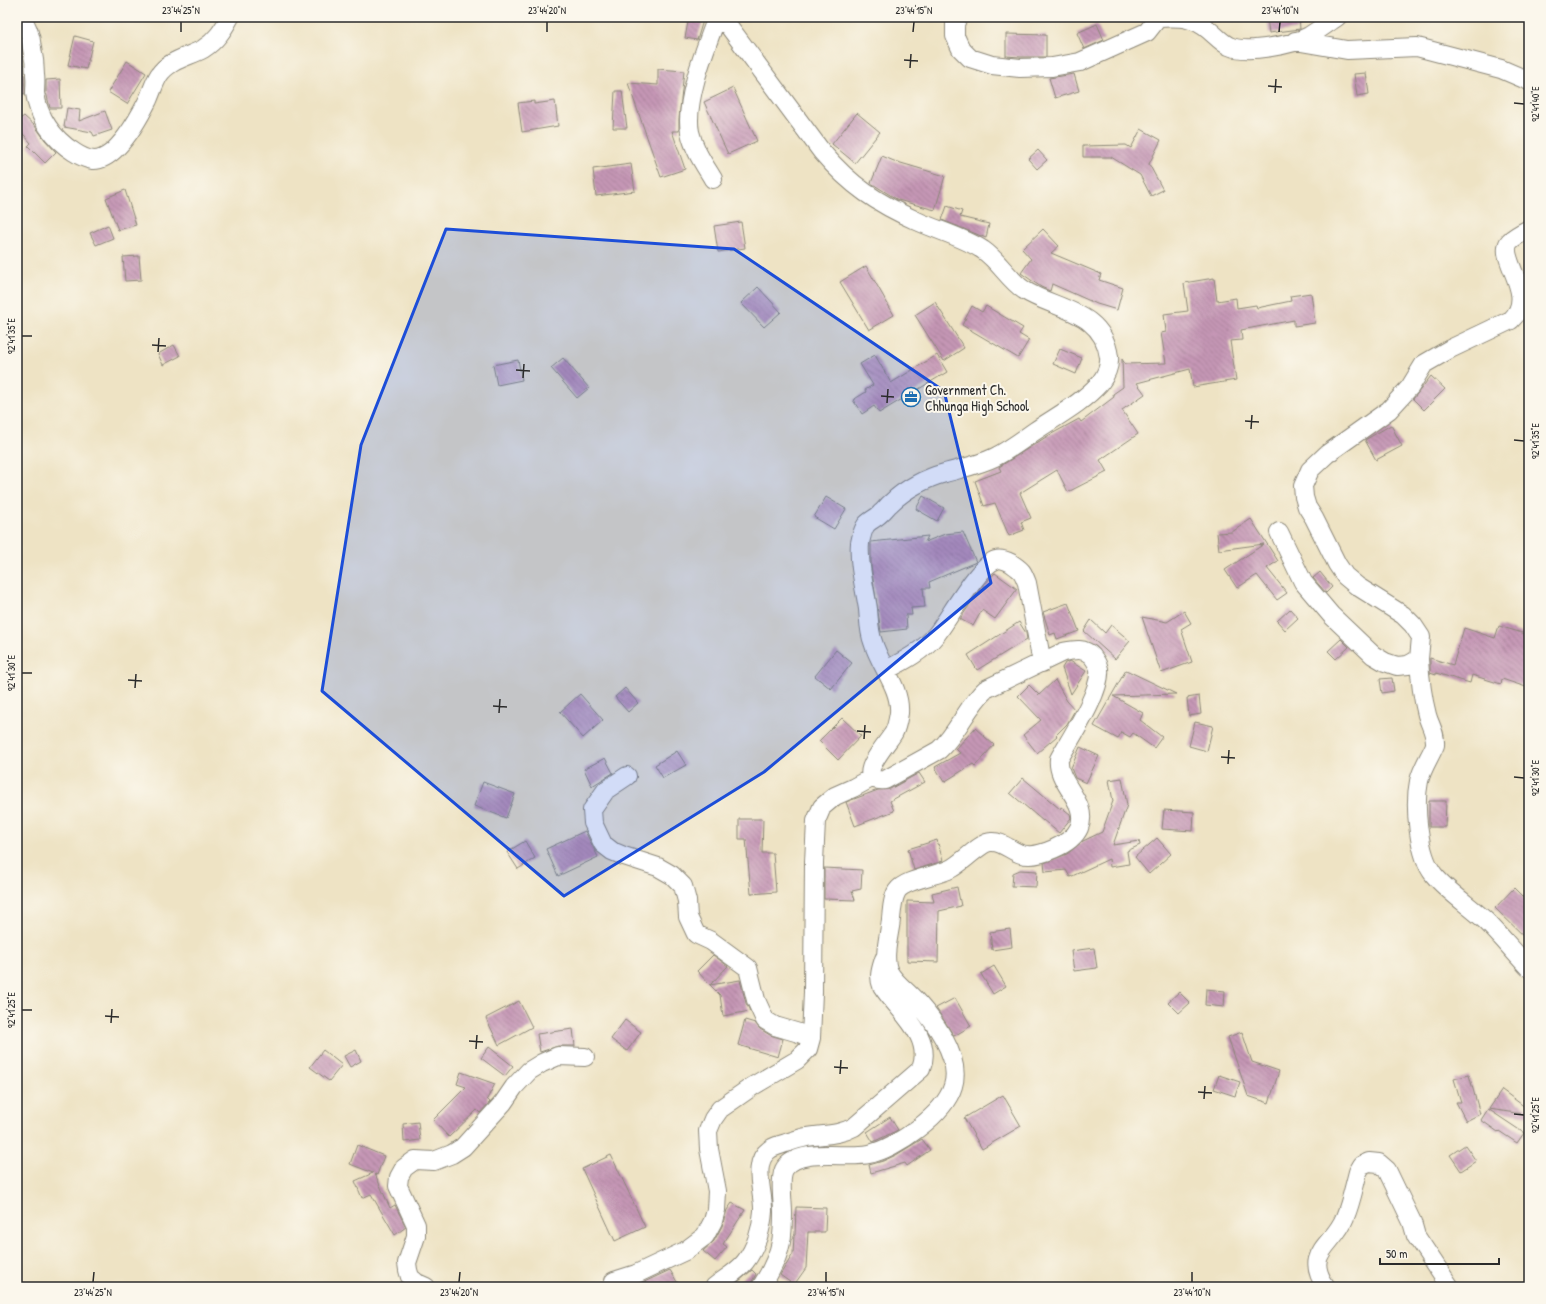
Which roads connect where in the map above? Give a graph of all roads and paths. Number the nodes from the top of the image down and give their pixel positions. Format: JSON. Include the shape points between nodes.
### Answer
{"nodes":[{"id":1,"x":21,"y":17,"type":"edge"},
{"id":2,"x":230,"y":17,"type":"edge"},
{"id":3,"x":717,"y":17,"type":"edge"},
{"id":4,"x":722,"y":17,"type":"edge"},
{"id":5,"x":958,"y":17,"type":"edge"},
{"id":6,"x":1337,"y":17,"type":"edge"},
{"id":7,"x":1294,"y":41,"type":"junction"},
{"id":8,"x":1529,"y":81,"type":"edge"},
{"id":9,"x":713,"y":179,"type":"dead end"},
{"id":10,"x":1529,"y":229,"type":"edge"},
{"id":11,"x":1279,"y":532,"type":"dead end"},
{"id":12,"x":1419,"y":659,"type":"junction"},
{"id":13,"x":1042,"y":663,"type":"junction"},
{"id":14,"x":886,"y":670,"type":"junction"},
{"id":15,"x":627,"y":776,"type":"dead end"},
{"id":16,"x":873,"y":777,"type":"junction"},
{"id":17,"x":887,"y":952,"type":"junction"},
{"id":18,"x":1529,"y":968,"type":"edge"},
{"id":19,"x":811,"y":1038,"type":"junction"},
{"id":20,"x":585,"y":1057,"type":"dead end"},
{"id":21,"x":614,"y":1281,"type":"dead end"},
{"id":22,"x":426,"y":1287,"type":"edge"},
{"id":23,"x":714,"y":1287,"type":"edge"},
{"id":24,"x":761,"y":1287,"type":"edge"},
{"id":25,"x":1326,"y":1287,"type":"edge"},
{"id":26,"x":1450,"y":1287,"type":"edge"}],
"edges":[{"from":1,"to":2,"type":"street","via":[[30,36],[35,93],[45,123],[69,149],[82,157],[94,160],[106,156],[121,143],[138,120],[160,73],[182,57],[202,49],[213,41],[224,29]]},
{"from":3,"to":9,"type":"street","via":[[695,81],[690,107],[690,131],[696,151]]},
{"from":4,"to":14,"type":"street","via":[[822,152],[854,185],[873,199],[916,221],[969,242],[984,251],[1027,292],[1085,318],[1097,328],[1105,342],[1109,358],[1108,370],[1101,381],[1084,397],[997,456],[979,464],[944,473],[906,491],[866,526],[860,542],[861,563],[872,642]]},
{"from":5,"to":7,"type":"street","via":[[955,36],[961,49],[970,58],[992,65],[1013,67],[1052,67],[1080,62],[1147,32],[1158,18],[1191,19],[1204,26],[1227,46],[1235,48],[1276,47]]},
{"from":6,"to":7,"type":"street","via":[[1308,37]]},
{"from":7,"to":8,"type":"street","via":[[1347,50],[1417,47],[1501,69]]},
{"from":10,"to":12,"type":"street","via":[[1510,240],[1507,245],[1507,254],[1519,286],[1519,308],[1516,316],[1424,364],[1410,388],[1389,410],[1327,454],[1310,470],[1303,486],[1307,507],[1337,564],[1357,586],[1403,615],[1413,625],[1421,637]]},
{"from":11,"to":12,"type":"street","via":[[1303,582],[1331,615],[1385,662],[1397,666],[1408,665]]},
{"from":12,"to":18,"type":"street","via":[[1420,681],[1428,717],[1436,738],[1419,781],[1418,823],[1427,865],[1441,883],[1486,921]]},
{"from":13,"to":14,"type":"street","via":[[1023,572],[1007,561],[997,559],[988,565],[960,599],[935,636],[907,660]]},
{"from":13,"to":16,"type":"street","via":[[986,689],[939,750],[885,780]]},
{"from":13,"to":17,"type":"street","via":[[1063,652],[1082,650],[1093,657],[1099,669],[1092,697],[1059,760],[1058,767],[1080,810],[1078,830],[1054,849],[1037,854],[1022,854],[991,842],[984,844],[953,868],[902,886],[894,901]]},
{"from":14,"to":16,"type":"street","via":[[898,698],[899,711],[894,733],[871,766]]},
{"from":15,"to":19,"type":"street","via":[[606,790],[592,810],[593,823],[603,844],[612,851],[658,867],[672,875],[683,886],[688,918],[696,934],[711,941],[748,968],[756,1000],[765,1020]]},
{"from":16,"to":19,"type":"street","via":[[835,796],[822,807],[816,821]]},
{"from":17,"to":23,"type":"street","via":[[879,979],[887,994],[917,1033],[924,1050],[920,1069],[845,1132],[807,1137],[769,1150],[761,1161],[763,1210],[756,1242],[745,1262]]},
{"from":17,"to":24,"type":"street","via":[[888,971],[922,1008],[939,1031],[951,1054],[955,1069],[953,1087],[940,1110],[925,1124],[887,1148],[868,1154],[805,1156],[784,1168],[781,1243],[773,1267]]},
{"from":19,"to":21,"type":"street","via":[[808,1049],[797,1060],[720,1109],[713,1119],[708,1132],[717,1191],[716,1210],[705,1236],[685,1251],[636,1274]]},
{"from":20,"to":22,"type":"street","via":[[558,1056],[542,1063],[529,1071],[463,1147],[434,1161],[415,1160],[404,1168],[398,1186],[416,1225],[416,1236],[407,1263],[408,1270],[410,1277]]},
{"from":25,"to":26,"type":"street","via":[[1317,1268],[1319,1253],[1333,1239],[1345,1218],[1358,1172],[1362,1165],[1369,1162],[1379,1163],[1387,1170],[1416,1236]]}]}
